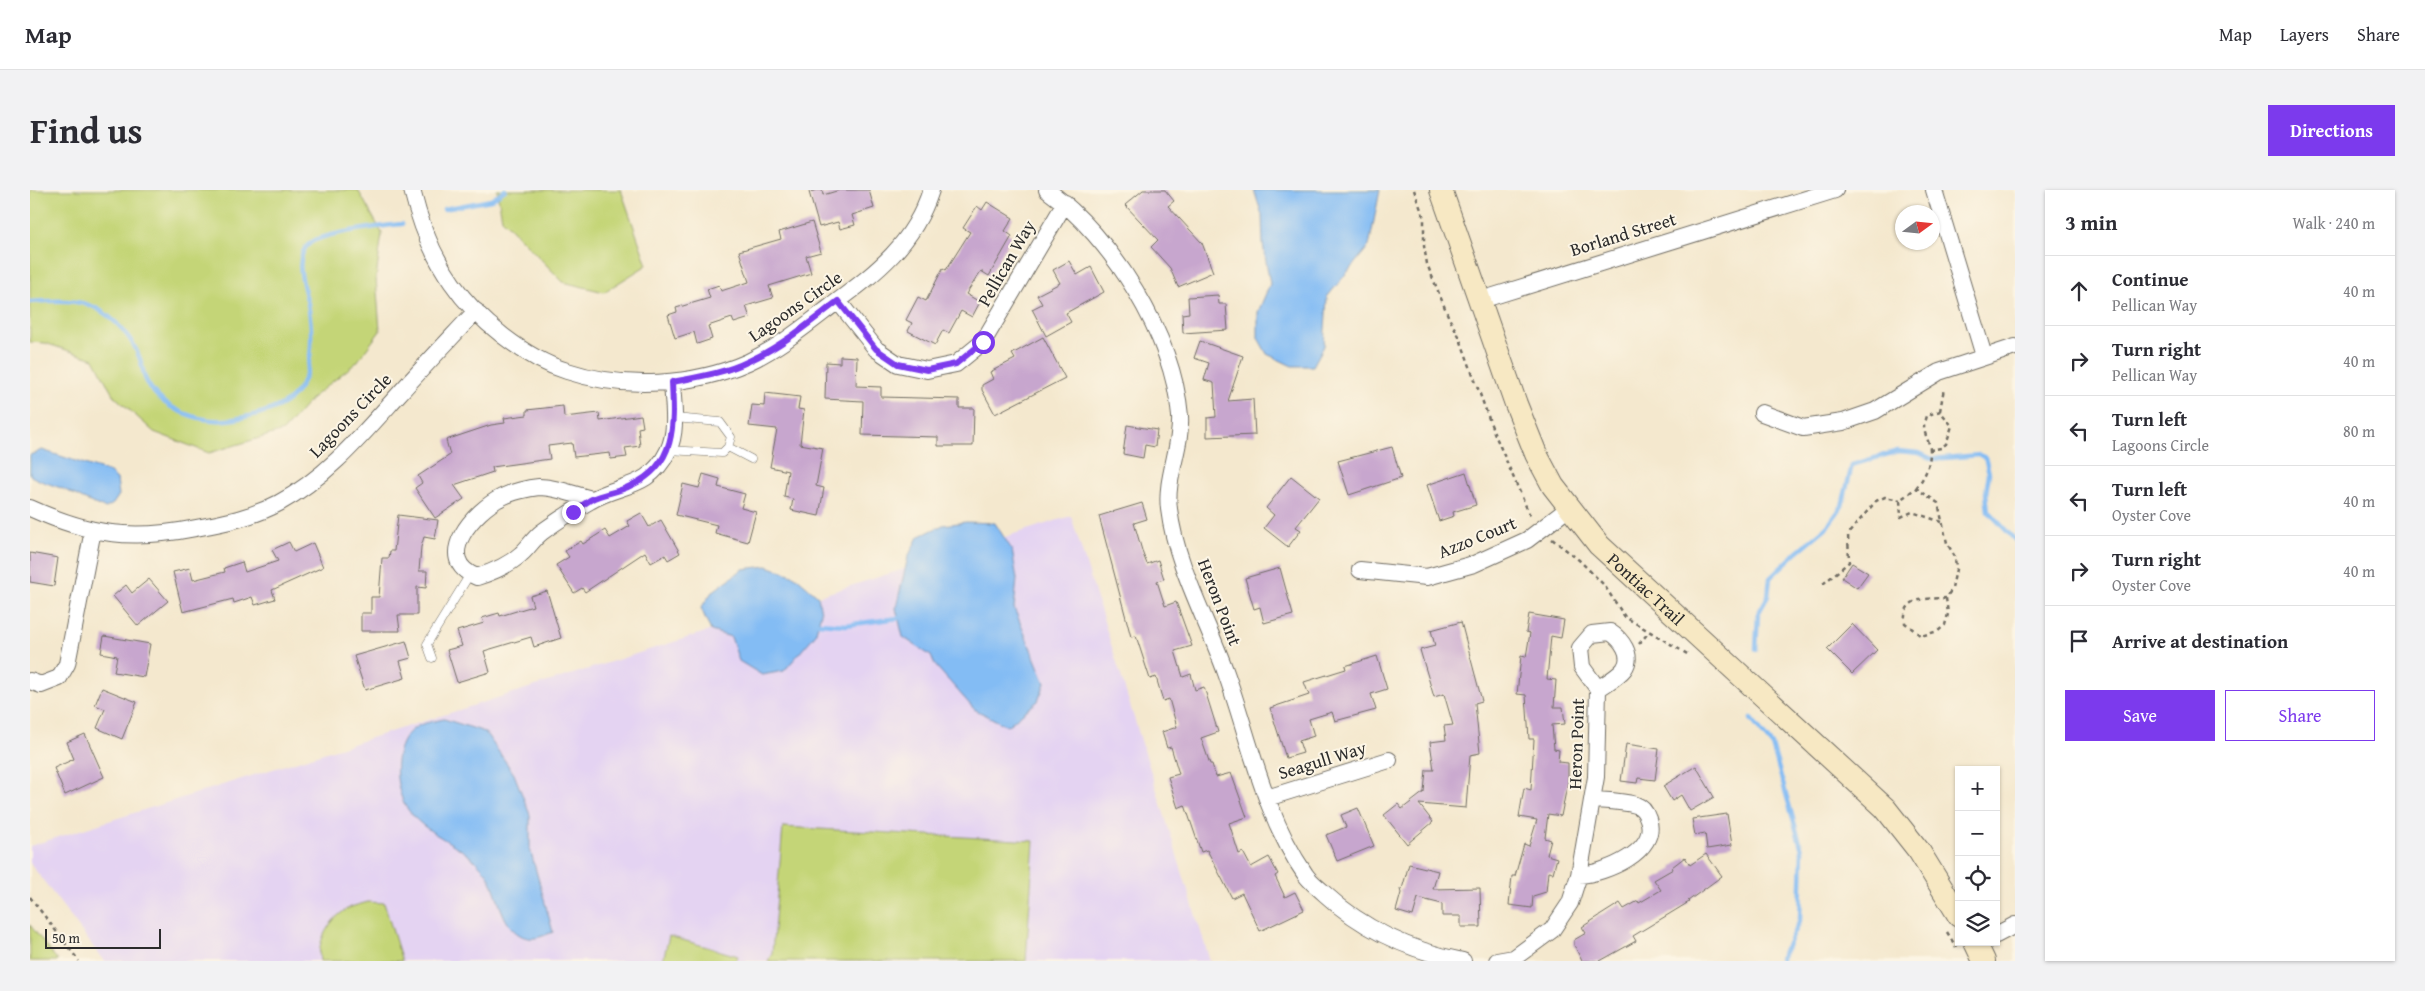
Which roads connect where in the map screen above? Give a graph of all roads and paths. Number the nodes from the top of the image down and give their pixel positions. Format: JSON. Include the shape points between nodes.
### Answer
{"nodes":[{"id":1,"x":412,"y":190,"type":"edge"},
{"id":2,"x":931,"y":190,"type":"edge"},
{"id":3,"x":1047,"y":190,"type":"edge"},
{"id":4,"x":1441,"y":190,"type":"edge"},
{"id":5,"x":1934,"y":190,"type":"edge"},
{"id":6,"x":1826,"y":191,"type":"edge"},
{"id":7,"x":1065,"y":203,"type":"junction"},
{"id":8,"x":1481,"y":300,"type":"junction"},
{"id":9,"x":838,"y":301,"type":"junction"},
{"id":10,"x":476,"y":311,"type":"junction"},
{"id":11,"x":2015,"y":346,"type":"edge"},
{"id":12,"x":1984,"y":356,"type":"junction"},
{"id":13,"x":1945,"y":370,"type":"junction"},
{"id":14,"x":672,"y":382,"type":"junction"},
{"id":15,"x":1940,"y":411,"type":"junction"},
{"id":16,"x":1762,"y":413,"type":"dead end"},
{"id":17,"x":674,"y":418,"type":"junction"},
{"id":18,"x":728,"y":447,"type":"junction"},
{"id":19,"x":668,"y":450,"type":"junction"},
{"id":20,"x":1930,"y":452,"type":"junction"},
{"id":21,"x":751,"y":459,"type":"dead end"},
{"id":22,"x":1916,"y":488,"type":"junction"},
{"id":23,"x":592,"y":499,"type":"junction"},
{"id":24,"x":1900,"y":500,"type":"junction"},
{"id":25,"x":30,"y":508,"type":"edge"},
{"id":26,"x":1569,"y":508,"type":"junction"},
{"id":27,"x":1942,"y":522,"type":"junction"},
{"id":28,"x":93,"y":530,"type":"junction"},
{"id":29,"x":1360,"y":570,"type":"dead end"},
{"id":30,"x":470,"y":574,"type":"junction"},
{"id":31,"x":1823,"y":584,"type":"dead end"},
{"id":32,"x":1946,"y":598,"type":"junction"},
{"id":33,"x":432,"y":658,"type":"dead end"},
{"id":34,"x":30,"y":681,"type":"edge"},
{"id":35,"x":1598,"y":689,"type":"dead end"},
{"id":36,"x":1390,"y":760,"type":"dead end"},
{"id":37,"x":1267,"y":798,"type":"junction"},
{"id":38,"x":1593,"y":800,"type":"junction"},
{"id":39,"x":1579,"y":875,"type":"junction"},
{"id":40,"x":30,"y":897,"type":"edge"},
{"id":41,"x":1955,"y":910,"type":"edge"},
{"id":42,"x":2015,"y":925,"type":"edge"},
{"id":43,"x":2000,"y":933,"type":"edge"},
{"id":44,"x":1514,"y":959,"type":"edge"},
{"id":45,"x":79,"y":961,"type":"edge"},
{"id":46,"x":1463,"y":961,"type":"edge"},
{"id":47,"x":1497,"y":961,"type":"edge"}],
"edges":[{"from":1,"to":10,"type":"street","name":"Lagoons Circle","via":[[426,237],[440,265]]},
{"from":2,"to":9,"type":"street","name":"Lagoons Circle","via":[[925,209],[908,239],[880,269]]},
{"from":3,"to":7,"type":"street","name":"Heron Point"},
{"from":4,"to":8,"type":"main road","name":"Pontiac Trail"},
{"from":5,"to":12,"type":"street"},
{"from":6,"to":8,"type":"street","name":"Borland Street"},
{"from":7,"to":9,"type":"street","name":"Pellican Way","via":[[983,342],[956,364],[927,370],[898,364],[876,349]]},
{"from":7,"to":37,"type":"street","name":"Heron Point","via":[[1103,243],[1134,286],[1173,378],[1180,416],[1168,506],[1174,538],[1226,673]]},
{"from":8,"to":26,"type":"main road","name":"Pontiac Trail","via":[[1536,454]]},
{"from":9,"to":14,"type":"street","name":"Lagoons Circle","via":[[786,340],[748,362],[714,374]]},
{"from":10,"to":14,"type":"street","name":"Lagoons Circle","via":[[516,346],[567,371],[641,383]]},
{"from":10,"to":28,"type":"street","name":"Lagoons Circle","via":[[356,443],[321,475],[278,504],[234,521],[160,535],[118,535]]},
{"from":11,"to":12,"type":"street"},
{"from":12,"to":13,"type":"street"},
{"from":13,"to":15,"type":"path"},
{"from":13,"to":16,"type":"street","via":[[1875,411],[1844,422],[1803,428]]},
{"from":14,"to":17,"type":"street"},
{"from":15,"to":20,"type":"path","via":[[1926,416],[1923,424]]},
{"from":15,"to":20,"type":"path","via":[[1952,426],[1951,432],[1941,448]]},
{"from":17,"to":18,"type":"lane","via":[[720,422],[731,437]]},
{"from":17,"to":19,"type":"street"},
{"from":18,"to":19,"type":"lane","via":[[722,452]]},
{"from":18,"to":21,"type":"lane"},
{"from":19,"to":23,"type":"street","via":[[648,476]]},
{"from":20,"to":22,"type":"path","via":[[1927,473]]},
{"from":22,"to":24,"type":"path"},
{"from":22,"to":27,"type":"path","via":[[1938,502]]},
{"from":23,"to":30,"type":"street","via":[[541,533],[507,565],[477,577]]},
{"from":23,"to":30,"type":"street","via":[[540,487],[502,496],[482,510],[457,544],[462,568]]},
{"from":24,"to":27,"type":"path","via":[[1901,517],[1912,512]]},
{"from":24,"to":31,"type":"path","via":[[1885,496],[1876,501],[1848,534],[1849,562]]},
{"from":25,"to":28,"type":"street","name":"Lagoons Circle","via":[[66,524]]},
{"from":26,"to":29,"type":"street","name":"Azzo Court","via":[[1527,540],[1474,564],[1427,578]]},
{"from":26,"to":41,"type":"main road","name":"Pontiac Trail","via":[[1599,545],[1625,570],[1885,808],[1919,851]]},
{"from":27,"to":32,"type":"path","via":[[1956,569]]},
{"from":28,"to":34,"type":"street","via":[[68,664],[59,678],[41,685]]},
{"from":30,"to":33,"type":"lane","via":[[428,644]]},
{"from":32,"to":32,"type":"path","via":[[1948,614],[1945,625],[1938,631],[1921,636],[1906,623],[1904,612],[1908,605],[1917,600]]},
{"from":35,"to":38,"type":"street","name":"Heron Point"},
{"from":36,"to":37,"type":"street","name":"Seagull Way"},
{"from":37,"to":46,"type":"street","name":"Heron Point","via":[[1280,831],[1306,876],[1343,910],[1393,941]]},
{"from":38,"to":39,"type":"street","name":"Heron Point"},
{"from":38,"to":39,"type":"street","name":"Heron Point","via":[[1637,805],[1645,812],[1650,830],[1648,838],[1635,853],[1615,866],[1591,875]]},
{"from":39,"to":44,"type":"street","name":"Heron Point","via":[[1570,903],[1552,930]]},
{"from":40,"to":45,"type":"path"},
{"from":42,"to":43,"type":"street"},
{"from":44,"to":47,"type":"street","name":"Heron Point"}]}
